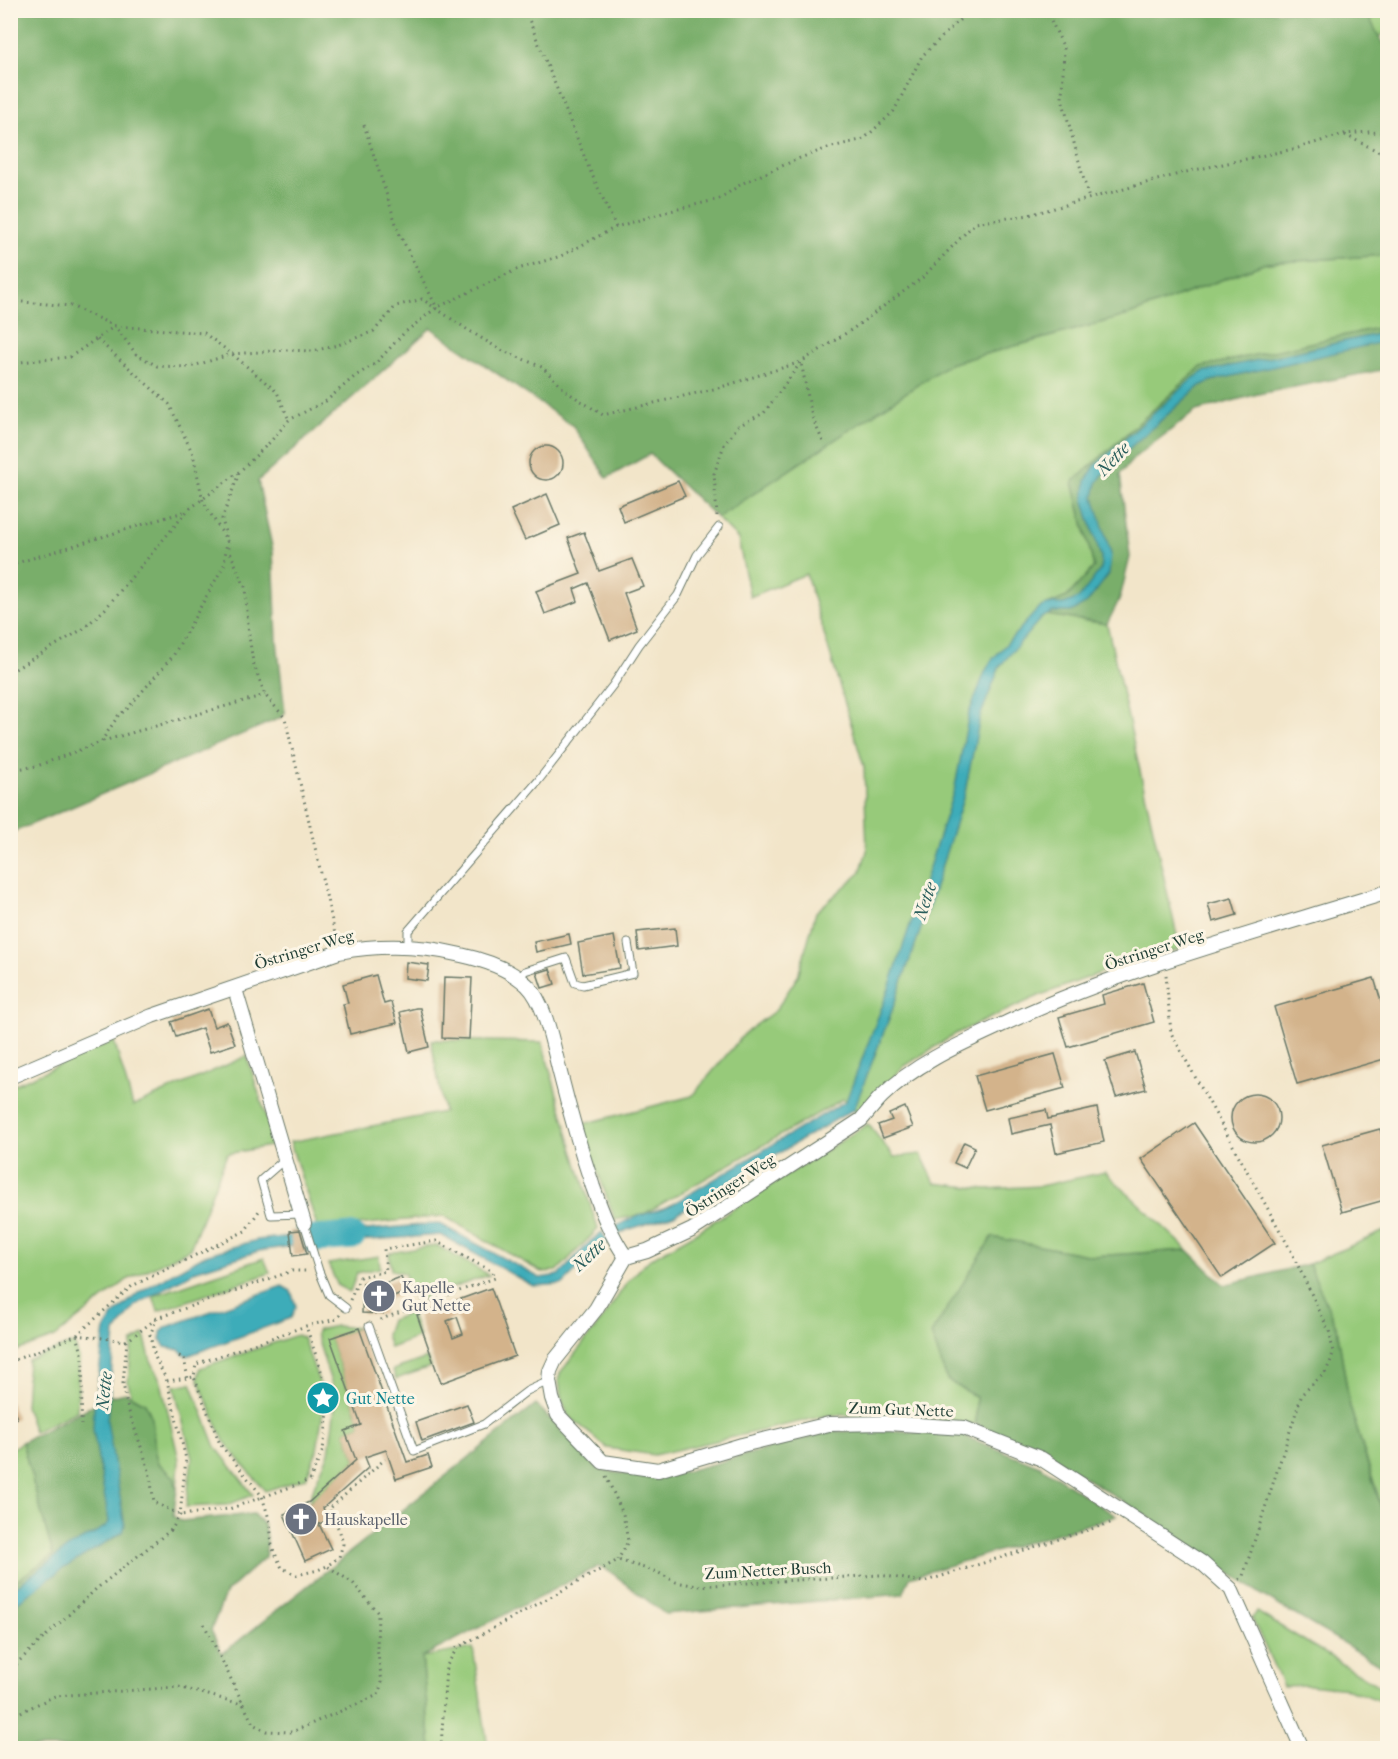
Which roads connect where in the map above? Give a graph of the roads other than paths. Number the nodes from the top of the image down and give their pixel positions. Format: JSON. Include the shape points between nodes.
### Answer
{"nodes":[{"id":1,"x":719,"y":527,"type":"road end"},
{"id":2,"x":1388,"y":892,"type":"edge"},
{"id":3,"x":628,"y":943,"type":"dead end"},
{"id":4,"x":408,"y":946,"type":"junction"},
{"id":5,"x":519,"y":979,"type":"junction"},
{"id":6,"x":235,"y":988,"type":"junction"},
{"id":7,"x":10,"y":1077,"type":"edge"},
{"id":8,"x":285,"y":1159,"type":"junction"},
{"id":9,"x":303,"y":1219,"type":"junction"},
{"id":10,"x":622,"y":1251,"type":"junction"},
{"id":11,"x":346,"y":1308,"type":"road end"},
{"id":12,"x":369,"y":1326,"type":"road end"},
{"id":13,"x":549,"y":1381,"type":"junction"},
{"id":14,"x":1302,"y":1749,"type":"edge"}],
"edges":[{"from":1,"to":4,"type":"lane","via":[[697,555],[678,595],[614,685],[538,781],[408,931]]},
{"from":2,"to":10,"type":"street","name":"Östringer Weg","via":[[1165,961],[1042,1006],[909,1074],[861,1120],[692,1230],[647,1251]]},
{"from":3,"to":5,"type":"lane","via":[[633,973],[583,985],[574,983],[566,958],[525,971]]},
{"from":4,"to":5,"type":"street","name":"Östringer Weg","via":[[477,959]]},
{"from":4,"to":6,"type":"street","name":"Östringer Weg","via":[[339,952]]},
{"from":5,"to":10,"type":"street","name":"Östringer Weg","via":[[535,996],[548,1026],[580,1150],[602,1212]]},
{"from":6,"to":7,"type":"street","name":"Östringer Weg","via":[[152,1016]]},
{"from":6,"to":8,"type":"street"},
{"from":8,"to":9,"type":"street"},
{"from":8,"to":9,"type":"lane","via":[[261,1180],[271,1215]]},
{"from":9,"to":11,"type":"lane","via":[[329,1295]]},
{"from":10,"to":13,"type":"street","via":[[596,1309],[555,1360]]},
{"from":12,"to":13,"type":"lane","via":[[414,1451],[484,1424],[527,1391]]},
{"from":13,"to":14,"type":"street","name":"Zum Gut Nette","via":[[558,1414],[603,1462],[658,1470],[829,1424],[887,1423],[964,1428],[1042,1459],[1201,1562],[1231,1589]]}]}
